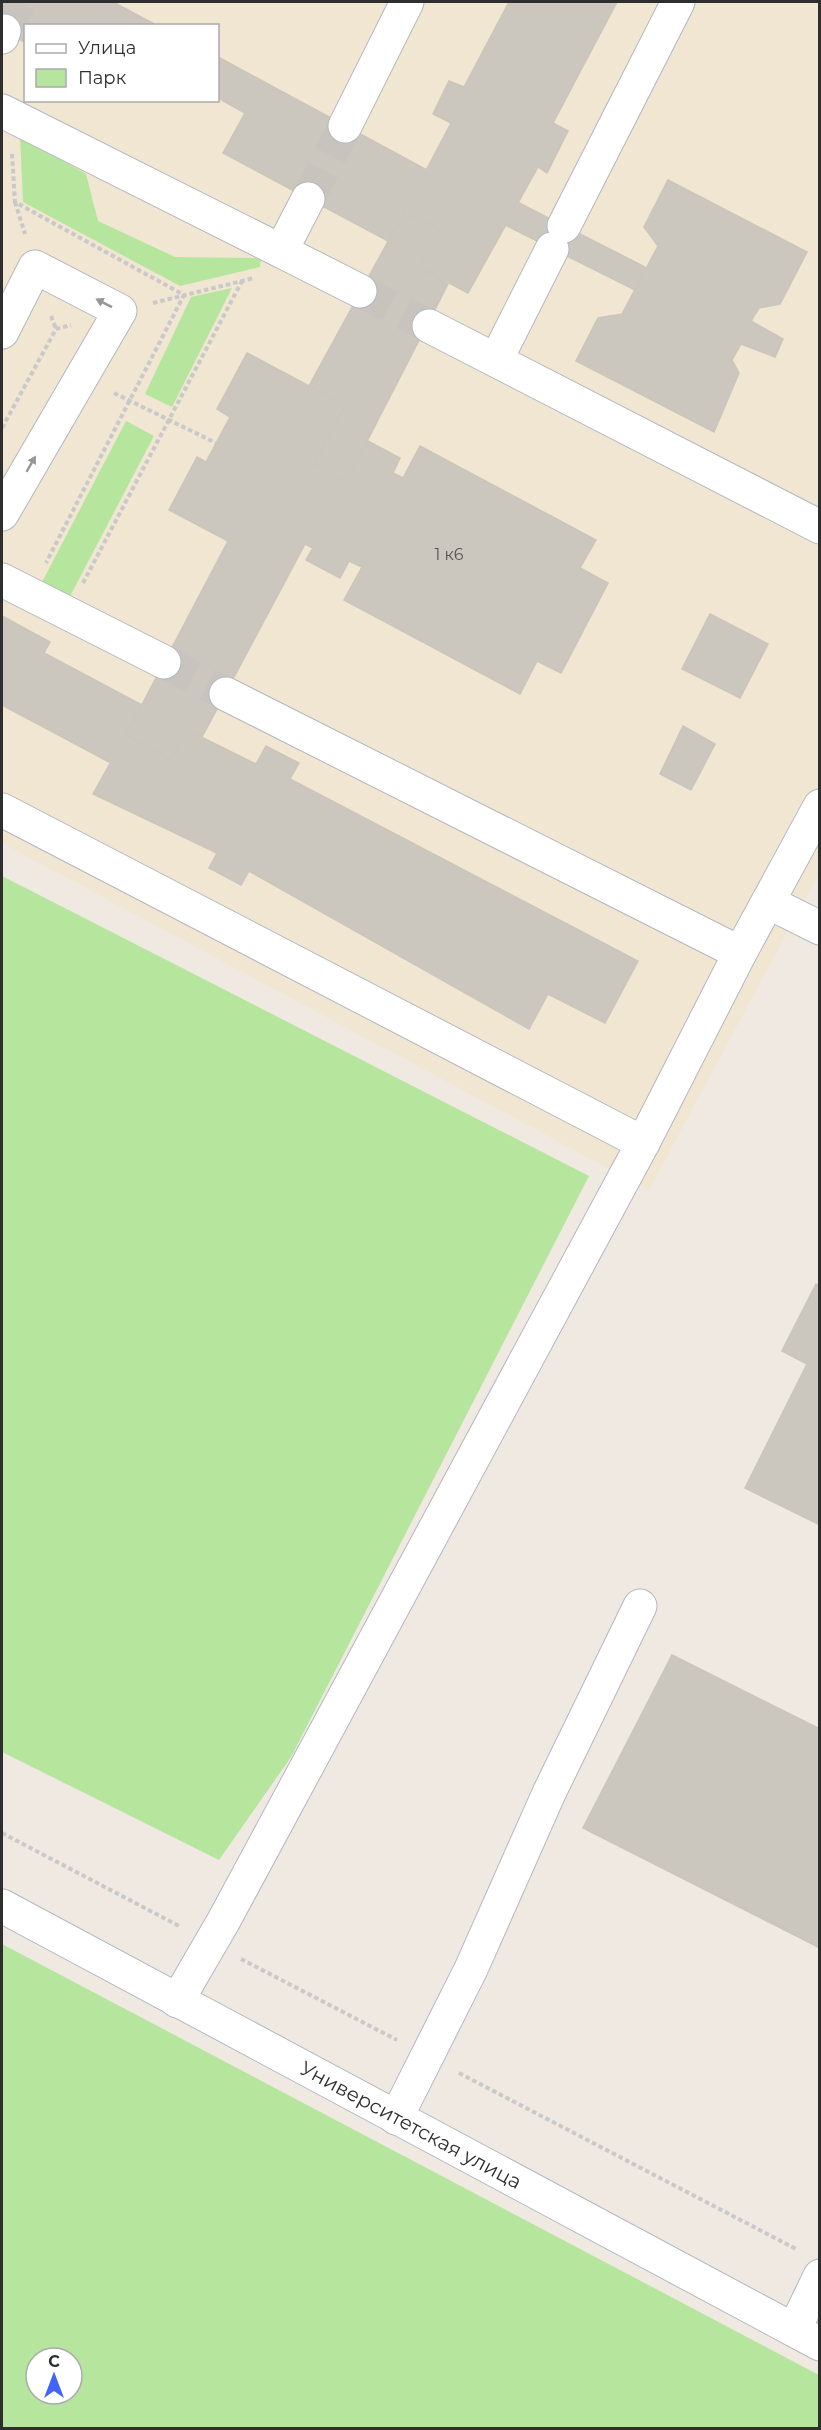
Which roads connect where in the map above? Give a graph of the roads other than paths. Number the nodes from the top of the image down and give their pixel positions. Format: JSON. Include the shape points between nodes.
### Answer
{"nodes":[{"id":1,"x":407,"y":2,"type":"edge"},
{"id":2,"x":678,"y":2,"type":"edge"},
{"id":3,"x":2,"y":111,"type":"edge"},
{"id":4,"x":345,"y":126,"type":"tunnel mouth"},
{"id":5,"x":308,"y":199,"type":"tunnel mouth"},
{"id":6,"x":281,"y":250,"type":"junction"},
{"id":7,"x":360,"y":291,"type":"tunnel mouth"},
{"id":8,"x":429,"y":326,"type":"tunnel mouth"},
{"id":9,"x":2,"y":332,"type":"edge"},
{"id":10,"x":496,"y":360,"type":"junction"},
{"id":11,"x":2,"y":514,"type":"edge"},
{"id":12,"x":819,"y":527,"type":"edge"},
{"id":13,"x":2,"y":580,"type":"edge"},
{"id":14,"x":164,"y":662,"type":"tunnel mouth"},
{"id":15,"x":226,"y":694,"type":"tunnel mouth"},
{"id":16,"x":819,"y":806,"type":"edge"},
{"id":17,"x":2,"y":810,"type":"edge"},
{"id":18,"x":768,"y":902,"type":"junction"},
{"id":19,"x":819,"y":928,"type":"edge"},
{"id":20,"x":740,"y":953,"type":"junction"},
{"id":21,"x":643,"y":1143,"type":"junction"},
{"id":22,"x":640,"y":1606,"type":"dead end"},
{"id":23,"x":2,"y":1906,"type":"edge"},
{"id":24,"x":177,"y":2001,"type":"junction"},
{"id":25,"x":396,"y":2118,"type":"junction"},
{"id":26,"x":819,"y":2276,"type":"edge"},
{"id":27,"x":806,"y":2337,"type":"edge"}],
"edges":[{"from":1,"to":4,"type":"street"},
{"from":2,"to":10,"type":"street"},
{"from":3,"to":6,"type":"street"},
{"from":5,"to":6,"type":"street"},
{"from":6,"to":7,"type":"street"},
{"from":8,"to":10,"type":"street"},
{"from":11,"to":9,"type":"street","one_way":true,"via":[[120,311],[35,267]]},
{"from":10,"to":12,"type":"street"},
{"from":13,"to":14,"type":"street"},
{"from":15,"to":20,"type":"street"},
{"from":16,"to":18,"type":"street"},
{"from":17,"to":21,"type":"street"},
{"from":18,"to":19,"type":"street"},
{"from":18,"to":20,"type":"street"},
{"from":20,"to":21,"type":"street"},
{"from":21,"to":24,"type":"street"},
{"from":22,"to":25,"type":"street","via":[[549,1793],[471,1969]]},
{"from":23,"to":24,"type":"street","name":"Университетская улица"},
{"from":24,"to":25,"type":"street","name":"Университетская улица"},
{"from":25,"to":27,"type":"street","name":"Университетская улица"},
{"from":26,"to":27,"type":"street"}]}
